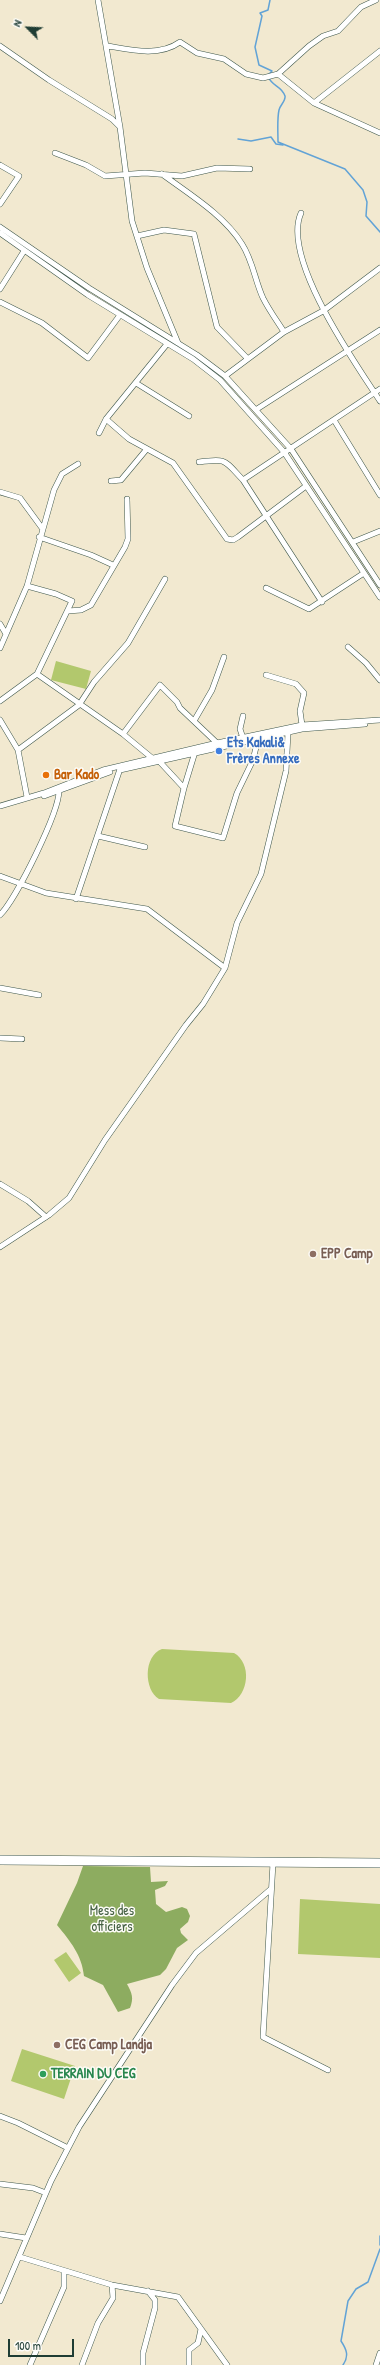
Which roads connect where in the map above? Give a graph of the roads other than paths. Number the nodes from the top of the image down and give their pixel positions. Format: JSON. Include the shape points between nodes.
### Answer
{"nodes":[{"id":1,"x":98,"y":0,"type":"edge"},
{"id":2,"x":376,"y":0,"type":"edge"},
{"id":3,"x":0,"y":46,"type":"edge"},
{"id":4,"x":108,"y":46,"type":"junction"},
{"id":5,"x":380,"y":51,"type":"edge"},
{"id":6,"x":278,"y":74,"type":"junction"},
{"id":7,"x":314,"y":103,"type":"junction"},
{"id":8,"x":120,"y":127,"type":"junction"},
{"id":9,"x":380,"y":133,"type":"edge"},
{"id":10,"x":55,"y":153,"type":"dead end"},
{"id":11,"x":0,"y":165,"type":"edge"},
{"id":12,"x":250,"y":169,"type":"dead end"},
{"id":13,"x":162,"y":174,"type":"junction"},
{"id":14,"x":125,"y":175,"type":"junction"},
{"id":15,"x":0,"y":204,"type":"edge"},
{"id":16,"x":301,"y":213,"type":"dead end"},
{"id":17,"x":0,"y":227,"type":"edge"},
{"id":18,"x":0,"y":233,"type":"edge"},
{"id":19,"x":137,"y":236,"type":"junction"},
{"id":20,"x":24,"y":251,"type":"junction"},
{"id":21,"x":380,"y":268,"type":"edge"},
{"id":22,"x":0,"y":289,"type":"edge"},
{"id":23,"x":0,"y":302,"type":"edge"},
{"id":24,"x":323,"y":311,"type":"junction"},
{"id":25,"x":120,"y":315,"type":"junction"},
{"id":26,"x":380,"y":330,"type":"edge"},
{"id":27,"x":284,"y":332,"type":"junction"},
{"id":28,"x":178,"y":343,"type":"junction"},
{"id":29,"x":166,"y":344,"type":"junction"},
{"id":30,"x":348,"y":351,"type":"junction"},
{"id":31,"x":247,"y":358,"type":"junction"},
{"id":32,"x":225,"y":376,"type":"junction"},
{"id":33,"x":136,"y":383,"type":"junction"},
{"id":34,"x":380,"y":389,"type":"edge"},
{"id":35,"x":375,"y":392,"type":"junction"},
{"id":36,"x":380,"y":401,"type":"edge"},
{"id":37,"x":257,"y":409,"type":"junction"},
{"id":38,"x":190,"y":416,"type":"dead end"},
{"id":39,"x":106,"y":419,"type":"junction"},
{"id":40,"x":334,"y":420,"type":"junction"},
{"id":41,"x":98,"y":433,"type":"dead end"},
{"id":42,"x":291,"y":449,"type":"junction"},
{"id":43,"x":146,"y":450,"type":"junction"},
{"id":44,"x":284,"y":452,"type":"junction"},
{"id":45,"x":199,"y":462,"type":"dead end"},
{"id":46,"x":78,"y":464,"type":"dead end"},
{"id":47,"x":243,"y":480,"type":"junction"},
{"id":48,"x":111,"y":481,"type":"dead end"},
{"id":49,"x":306,"y":486,"type":"junction"},
{"id":50,"x":0,"y":492,"type":"edge"},
{"id":51,"x":380,"y":494,"type":"edge"},
{"id":52,"x":127,"y":499,"type":"dead end"},
{"id":53,"x":266,"y":516,"type":"junction"},
{"id":54,"x":42,"y":528,"type":"junction"},
{"id":55,"x":380,"y":531,"type":"edge"},
{"id":56,"x":39,"y":537,"type":"junction"},
{"id":57,"x":352,"y":542,"type":"junction"},
{"id":58,"x":113,"y":565,"type":"junction"},
{"id":59,"x":364,"y":573,"type":"junction"},
{"id":60,"x":165,"y":579,"type":"dead end"},
{"id":61,"x":380,"y":585,"type":"edge"},
{"id":62,"x":27,"y":586,"type":"junction"},
{"id":63,"x":266,"y":588,"type":"dead end"},
{"id":64,"x":380,"y":597,"type":"edge"},
{"id":65,"x":322,"y":602,"type":"junction"},
{"id":66,"x":68,"y":611,"type":"junction"},
{"id":67,"x":0,"y":624,"type":"edge"},
{"id":68,"x":6,"y":634,"type":"junction"},
{"id":69,"x":348,"y":647,"type":"dead end"},
{"id":70,"x":0,"y":648,"type":"edge"},
{"id":71,"x":224,"y":657,"type":"dead end"},
{"id":72,"x":37,"y":674,"type":"junction"},
{"id":73,"x":266,"y":675,"type":"dead end"},
{"id":74,"x":380,"y":680,"type":"edge"},
{"id":75,"x":0,"y":701,"type":"edge"},
{"id":76,"x":78,"y":705,"type":"junction"},
{"id":77,"x":243,"y":716,"type":"dead end"},
{"id":78,"x":0,"y":720,"type":"edge"},
{"id":79,"x":194,"y":721,"type":"junction"},
{"id":80,"x":380,"y":721,"type":"edge"},
{"id":81,"x":302,"y":725,"type":"junction"},
{"id":82,"x":288,"y":733,"type":"junction"},
{"id":83,"x":124,"y":734,"type":"junction"},
{"id":84,"x":243,"y":738,"type":"junction"},
{"id":85,"x":258,"y":739,"type":"junction"},
{"id":86,"x":217,"y":743,"type":"junction"},
{"id":87,"x":18,"y":750,"type":"junction"},
{"id":88,"x":195,"y":752,"type":"junction"},
{"id":89,"x":152,"y":758,"type":"junction"},
{"id":90,"x":159,"y":761,"type":"junction"},
{"id":91,"x":120,"y":769,"type":"junction"},
{"id":92,"x":184,"y":788,"type":"junction"},
{"id":93,"x":60,"y":790,"type":"junction"},
{"id":94,"x":27,"y":797,"type":"junction"},
{"id":95,"x":0,"y":806,"type":"edge"},
{"id":96,"x":0,"y":810,"type":"edge"},
{"id":97,"x":98,"y":836,"type":"junction"},
{"id":98,"x":144,"y":847,"type":"dead end"},
{"id":99,"x":0,"y":876,"type":"edge"},
{"id":100,"x":22,"y":884,"type":"junction"},
{"id":101,"x":76,"y":899,"type":"junction"},
{"id":102,"x":0,"y":915,"type":"edge"},
{"id":103,"x":225,"y":968,"type":"junction"},
{"id":104,"x":0,"y":988,"type":"edge"},
{"id":105,"x":39,"y":995,"type":"dead end"},
{"id":106,"x":0,"y":1038,"type":"edge"},
{"id":107,"x":22,"y":1039,"type":"dead end"},
{"id":108,"x":0,"y":1184,"type":"edge"},
{"id":109,"x":46,"y":1217,"type":"junction"},
{"id":110,"x":0,"y":1247,"type":"edge"},
{"id":111,"x":0,"y":1860,"type":"edge"},
{"id":112,"x":274,"y":1863,"type":"junction"},
{"id":113,"x":380,"y":1863,"type":"edge"},
{"id":114,"x":271,"y":1889,"type":"junction"},
{"id":115,"x":328,"y":2070,"type":"dead end"},
{"id":116,"x":0,"y":2116,"type":"edge"},
{"id":117,"x":68,"y":2148,"type":"junction"},
{"id":118,"x":0,"y":2184,"type":"edge"},
{"id":119,"x":46,"y":2193,"type":"junction"},
{"id":120,"x":0,"y":2234,"type":"edge"},
{"id":121,"x":26,"y":2238,"type":"junction"},
{"id":122,"x":20,"y":2257,"type":"junction"},
{"id":123,"x":64,"y":2271,"type":"junction"},
{"id":124,"x":0,"y":2285,"type":"edge"},
{"id":125,"x":112,"y":2285,"type":"junction"},
{"id":126,"x":6,"y":2286,"type":"junction"},
{"id":127,"x":148,"y":2291,"type":"junction"},
{"id":128,"x":0,"y":2301,"type":"edge"},
{"id":129,"x":201,"y":2329,"type":"junction"},
{"id":130,"x":380,"y":2353,"type":"edge"},
{"id":131,"x":30,"y":2365,"type":"edge"},
{"id":132,"x":82,"y":2365,"type":"edge"},
{"id":133,"x":143,"y":2365,"type":"edge"},
{"id":134,"x":189,"y":2365,"type":"edge"},
{"id":135,"x":227,"y":2365,"type":"edge"},
{"id":136,"x":376,"y":2365,"type":"edge"}],
"edges":[{"from":1,"to":4,"type":"street"},
{"from":2,"to":6,"type":"street","via":[[361,7],[338,31],[323,36],[309,46]]},
{"from":3,"to":8,"type":"street","via":[[112,119]]},
{"from":4,"to":6,"type":"street","via":[[148,52],[172,47],[180,42],[197,53],[224,59],[246,74],[263,78]]},
{"from":4,"to":8,"type":"street"},
{"from":5,"to":7,"type":"street"},
{"from":6,"to":7,"type":"street"},
{"from":7,"to":9,"type":"street"},
{"from":8,"to":14,"type":"street"},
{"from":10,"to":14,"type":"street","via":[[86,165],[105,176]]},
{"from":11,"to":15,"type":"street","via":[[19,176]]},
{"from":12,"to":13,"type":"street","via":[[217,168],[182,176]]},
{"from":13,"to":14,"type":"street"},
{"from":13,"to":27,"type":"street","via":[[210,211],[242,244],[253,264],[263,297]]},
{"from":14,"to":19,"type":"street","via":[[132,221]]},
{"from":16,"to":24,"type":"street","via":[[297,230],[306,271]]},
{"from":17,"to":28,"type":"street","via":[[89,288]]},
{"from":18,"to":20,"type":"street"},
{"from":19,"to":28,"type":"street","via":[[160,303]]},
{"from":19,"to":31,"type":"street","via":[[164,230],[194,234],[217,327]]},
{"from":20,"to":22,"type":"street"},
{"from":20,"to":25,"type":"street"},
{"from":21,"to":24,"type":"street"},
{"from":23,"to":25,"type":"street","via":[[42,323],[88,358]]},
{"from":24,"to":27,"type":"street"},
{"from":24,"to":30,"type":"street"},
{"from":25,"to":29,"type":"street"},
{"from":26,"to":30,"type":"street"},
{"from":27,"to":31,"type":"street"},
{"from":28,"to":32,"type":"street"},
{"from":29,"to":33,"type":"street"},
{"from":29,"to":44,"type":"street","via":[[193,359],[220,380]]},
{"from":30,"to":35,"type":"street"},
{"from":30,"to":37,"type":"street"},
{"from":31,"to":32,"type":"street"},
{"from":32,"to":37,"type":"street"},
{"from":33,"to":38,"type":"street"},
{"from":33,"to":39,"type":"street"},
{"from":34,"to":35,"type":"street"},
{"from":35,"to":36,"type":"street"},
{"from":35,"to":40,"type":"street"},
{"from":37,"to":42,"type":"street"},
{"from":39,"to":41,"type":"street"},
{"from":39,"to":43,"type":"street","via":[[129,440]]},
{"from":40,"to":42,"type":"street"},
{"from":40,"to":51,"type":"street"},
{"from":42,"to":44,"type":"street"},
{"from":42,"to":57,"type":"street"},
{"from":43,"to":48,"type":"street","via":[[121,480]]},
{"from":43,"to":53,"type":"street","via":[[173,463],[227,539],[233,540]]},
{"from":44,"to":47,"type":"street"},
{"from":44,"to":49,"type":"street"},
{"from":45,"to":47,"type":"street","via":[[224,460]]},
{"from":46,"to":54,"type":"street","via":[[62,474]]},
{"from":47,"to":53,"type":"street"},
{"from":49,"to":53,"type":"street"},
{"from":49,"to":59,"type":"street"},
{"from":50,"to":54,"type":"street","via":[[20,498]]},
{"from":52,"to":58,"type":"street","via":[[128,539]]},
{"from":53,"to":65,"type":"street"},
{"from":54,"to":56,"type":"street"},
{"from":55,"to":57,"type":"street"},
{"from":56,"to":58,"type":"street"},
{"from":56,"to":62,"type":"street"},
{"from":57,"to":61,"type":"street"},
{"from":58,"to":66,"type":"street","via":[[91,605],[81,610]]},
{"from":59,"to":64,"type":"street"},
{"from":59,"to":65,"type":"street"},
{"from":60,"to":76,"type":"street","via":[[128,643]]},
{"from":62,"to":66,"type":"street","via":[[72,601]]},
{"from":62,"to":68,"type":"street"},
{"from":63,"to":65,"type":"street","via":[[304,608],[313,609]]},
{"from":66,"to":72,"type":"street"},
{"from":67,"to":68,"type":"street"},
{"from":68,"to":70,"type":"street"},
{"from":69,"to":74,"type":"street"},
{"from":71,"to":79,"type":"street","via":[[212,690]]},
{"from":72,"to":75,"type":"street"},
{"from":72,"to":76,"type":"street"},
{"from":73,"to":81,"type":"street","via":[[296,684],[304,693],[300,711]]},
{"from":76,"to":83,"type":"street"},
{"from":76,"to":87,"type":"street"},
{"from":77,"to":84,"type":"street","via":[[240,729]]},
{"from":78,"to":87,"type":"street"},
{"from":79,"to":83,"type":"street","via":[[160,685]]},
{"from":79,"to":86,"type":"street"},
{"from":80,"to":81,"type":"street"},
{"from":80,"to":82,"type":"street","via":[[302,729]]},
{"from":81,"to":84,"type":"street"},
{"from":82,"to":85,"type":"street"},
{"from":82,"to":103,"type":"street","via":[[286,771],[261,874],[237,923]]},
{"from":83,"to":89,"type":"street"},
{"from":84,"to":86,"type":"street"},
{"from":85,"to":88,"type":"street"},
{"from":85,"to":92,"type":"street","via":[[253,760],[237,792],[223,838],[175,826]]},
{"from":86,"to":89,"type":"street"},
{"from":87,"to":94,"type":"street"},
{"from":88,"to":90,"type":"street"},
{"from":88,"to":92,"type":"street"},
{"from":89,"to":94,"type":"street","via":[[103,770]]},
{"from":90,"to":91,"type":"street"},
{"from":90,"to":92,"type":"street"},
{"from":91,"to":93,"type":"street"},
{"from":91,"to":97,"type":"street"},
{"from":93,"to":96,"type":"street"},
{"from":93,"to":100,"type":"street","via":[[56,808]]},
{"from":94,"to":95,"type":"street"},
{"from":97,"to":98,"type":"street"},
{"from":97,"to":101,"type":"street"},
{"from":99,"to":100,"type":"street"},
{"from":100,"to":101,"type":"street","via":[[46,893]]},
{"from":100,"to":102,"type":"street"},
{"from":101,"to":103,"type":"street","via":[[147,909]]},
{"from":103,"to":109,"type":"street","via":[[203,1004],[105,1140],[69,1198]]},
{"from":104,"to":105,"type":"street"},
{"from":106,"to":107,"type":"street"},
{"from":108,"to":109,"type":"street","via":[[28,1201]]},
{"from":109,"to":110,"type":"street"},
{"from":111,"to":112,"type":"highway"},
{"from":112,"to":113,"type":"highway"},
{"from":112,"to":114,"type":"street"},
{"from":114,"to":115,"type":"street","via":[[262,2037]]},
{"from":114,"to":117,"type":"street","via":[[196,1953],[172,1985],[79,2127]]},
{"from":116,"to":117,"type":"street"},
{"from":117,"to":119,"type":"street"},
{"from":118,"to":119,"type":"street","via":[[34,2188]]},
{"from":119,"to":121,"type":"street"},
{"from":120,"to":121,"type":"street"},
{"from":121,"to":122,"type":"street"},
{"from":122,"to":123,"type":"street"},
{"from":122,"to":126,"type":"street"},
{"from":123,"to":125,"type":"street"},
{"from":123,"to":131,"type":"street","via":[[64,2287]]},
{"from":124,"to":126,"type":"street"},
{"from":125,"to":127,"type":"street"},
{"from":125,"to":132,"type":"street","via":[[113,2298],[98,2323]]},
{"from":126,"to":128,"type":"street"},
{"from":127,"to":129,"type":"street","via":[[178,2297]]},
{"from":127,"to":133,"type":"street","via":[[155,2300],[155,2308]]},
{"from":129,"to":134,"type":"street","via":[[198,2342],[189,2350]]},
{"from":129,"to":135,"type":"street"},
{"from":130,"to":136,"type":"street"}]}
